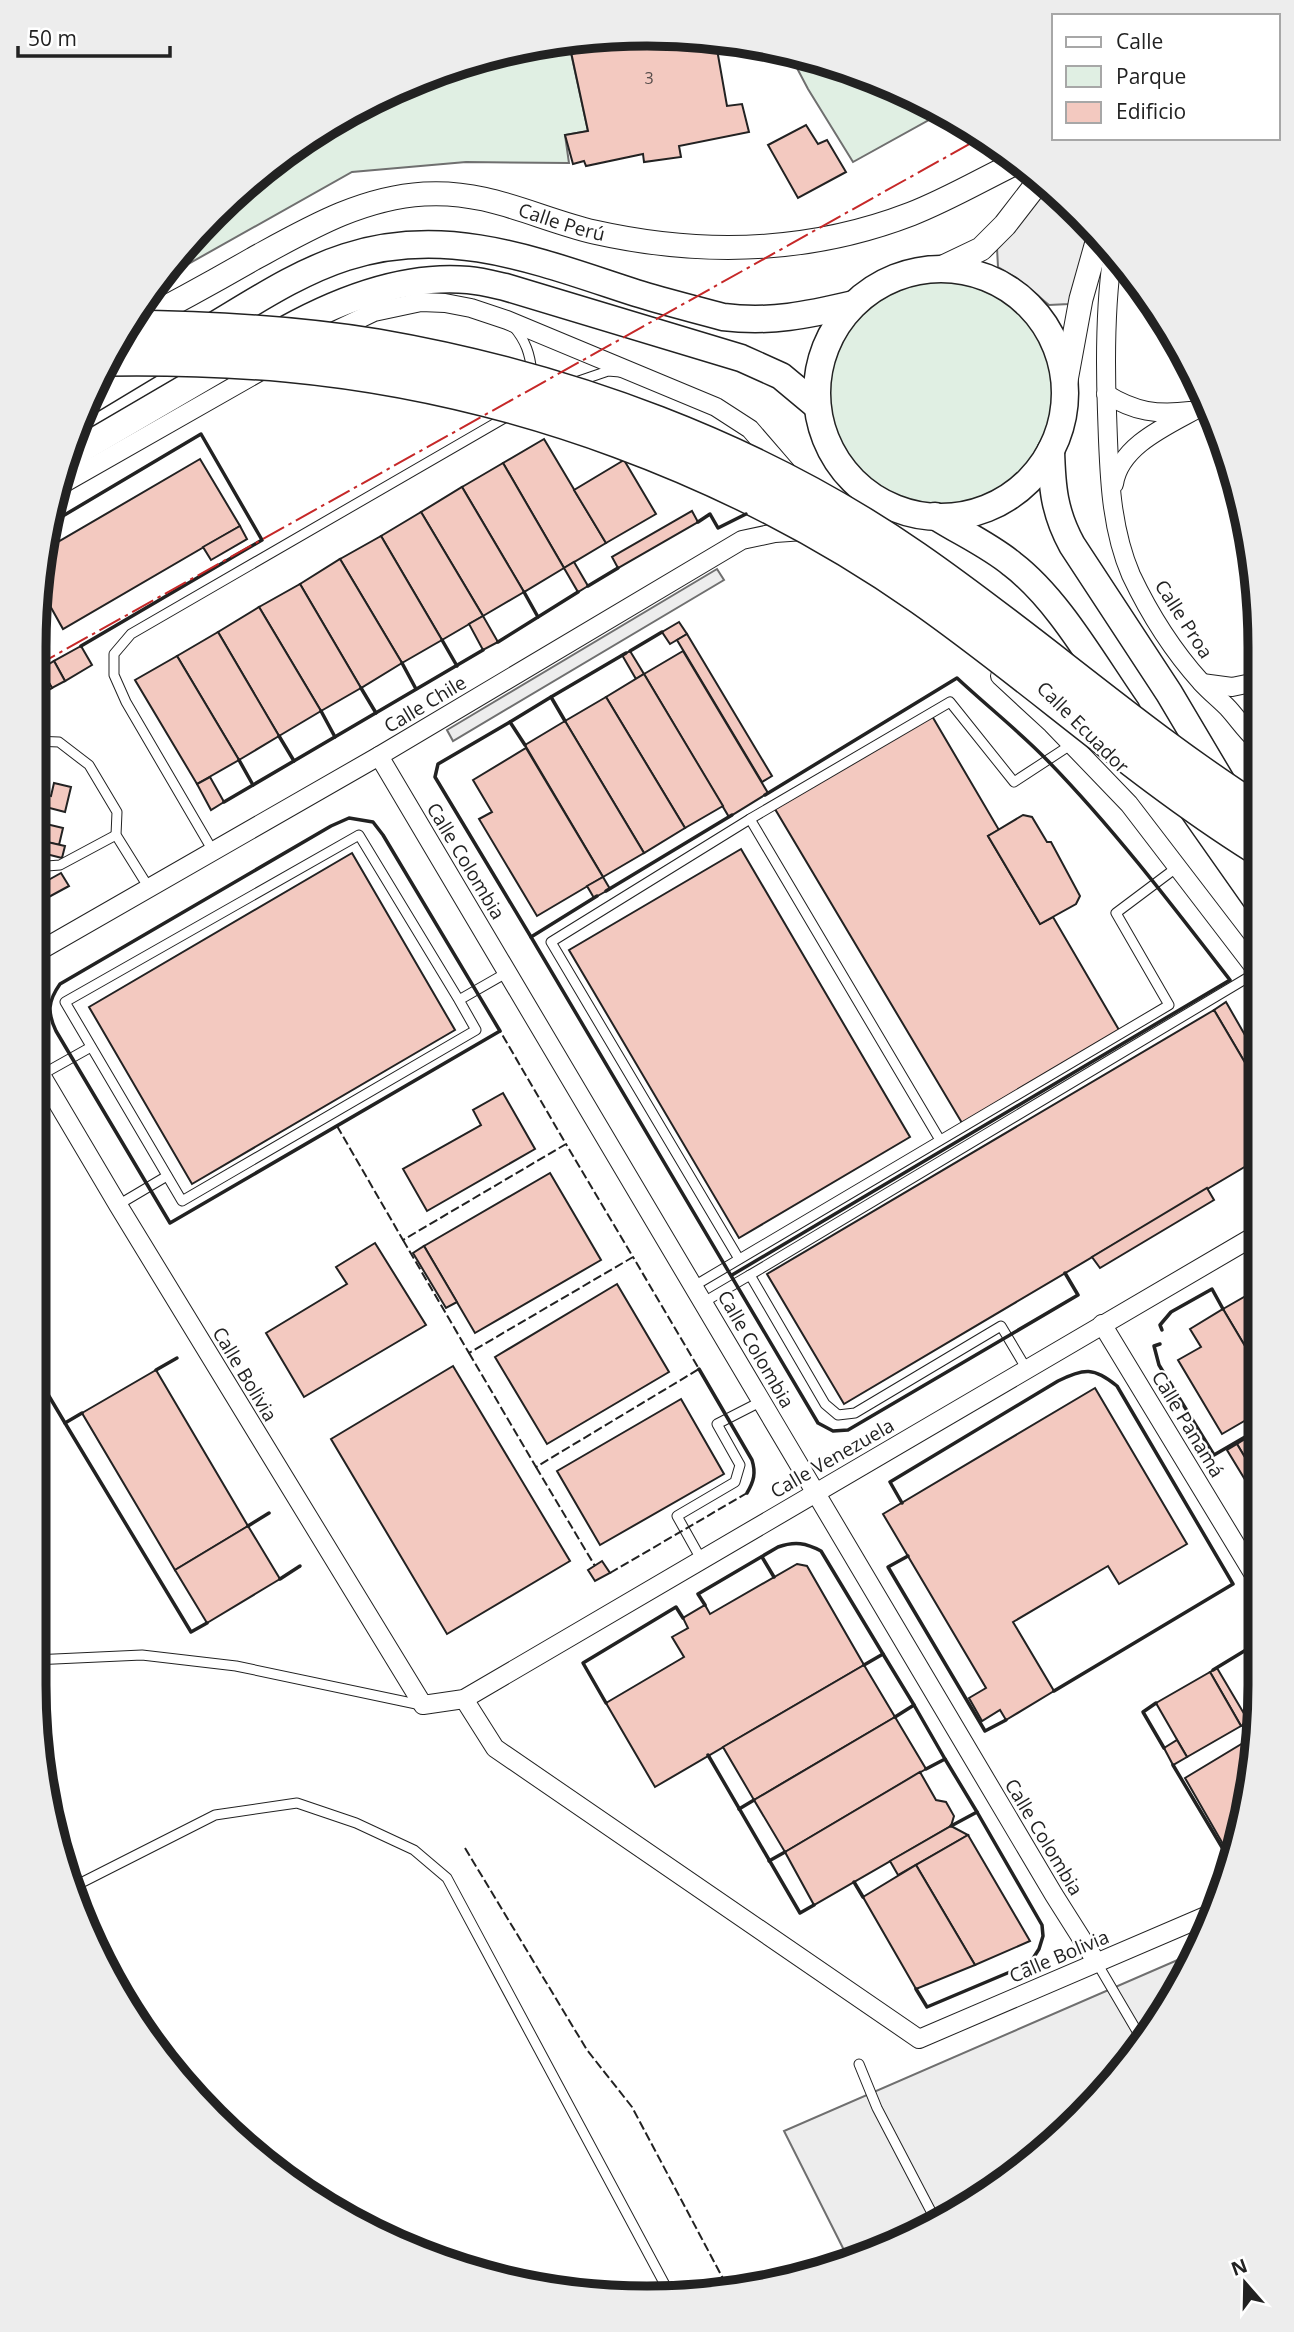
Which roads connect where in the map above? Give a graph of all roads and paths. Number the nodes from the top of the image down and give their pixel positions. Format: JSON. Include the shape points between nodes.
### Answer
{"nodes":[{"id":1,"x":1008,"y":167,"type":"edge"},
{"id":2,"x":1034,"y":187,"type":"edge"},
{"id":3,"x":1096,"y":247,"type":"edge"},
{"id":4,"x":1112,"y":266,"type":"edge"},
{"id":5,"x":939,"y":269,"type":"junction"},
{"id":6,"x":854,"y":304,"type":"junction"},
{"id":7,"x":144,"y":318,"type":"edge"},
{"id":8,"x":508,"y":320,"type":"junction"},
{"id":9,"x":137,"y":329,"type":"edge"},
{"id":10,"x":119,"y":359,"type":"edge"},
{"id":11,"x":631,"y":372,"type":"junction"},
{"id":12,"x":1065,"y":386,"type":"junction"},
{"id":13,"x":102,"y":393,"type":"edge"},
{"id":14,"x":1107,"y":394,"type":"junction"},
{"id":15,"x":545,"y":397,"type":"dead end"},
{"id":16,"x":534,"y":402,"type":"dead end"},
{"id":17,"x":817,"y":406,"type":"junction"},
{"id":18,"x":1198,"y":407,"type":"edge"},
{"id":19,"x":1199,"y":408,"type":"edge"},
{"id":20,"x":489,"y":426,"type":"junction"},
{"id":21,"x":1051,"y":450,"type":"junction"},
{"id":22,"x":78,"y":451,"type":"edge"},
{"id":23,"x":771,"y":453,"type":"junction"},
{"id":24,"x":69,"y":480,"type":"edge"},
{"id":25,"x":1112,"y":502,"type":"junction"},
{"id":26,"x":935,"y":516,"type":"junction"},
{"id":27,"x":742,"y":540,"type":"junction"},
{"id":28,"x":848,"y":541,"type":"junction"},
{"id":29,"x":1202,"y":683,"type":"junction"},
{"id":30,"x":1248,"y":684,"type":"edge"},
{"id":31,"x":1248,"y":690,"type":"edge"},
{"id":32,"x":1248,"y":732,"type":"edge"},
{"id":33,"x":1248,"y":733,"type":"edge"},
{"id":34,"x":46,"y":741,"type":"edge"},
{"id":35,"x":1072,"y":744,"type":"junction"},
{"id":36,"x":379,"y":755,"type":"junction"},
{"id":37,"x":1248,"y":804,"type":"edge"},
{"id":38,"x":750,"y":819,"type":"junction"},
{"id":39,"x":1248,"y":819,"type":"edge"},
{"id":40,"x":116,"y":835,"type":"junction"},
{"id":41,"x":1248,"y":842,"type":"edge"},
{"id":42,"x":213,"y":851,"type":"junction"},
{"id":43,"x":46,"y":866,"type":"edge"},
{"id":44,"x":1176,"y":868,"type":"junction"},
{"id":45,"x":149,"y":888,"type":"junction"},
{"id":46,"x":1248,"y":888,"type":"edge"},
{"id":47,"x":46,"y":947,"type":"edge"},
{"id":48,"x":1248,"y":960,"type":"edge"},
{"id":49,"x":508,"y":972,"type":"junction"},
{"id":50,"x":1248,"y":976,"type":"edge"},
{"id":51,"x":459,"y":1000,"type":"junction"},
{"id":52,"x":91,"y":1047,"type":"junction"},
{"id":53,"x":46,"y":1066,"type":"edge"},
{"id":54,"x":46,"y":1083,"type":"edge"},
{"id":55,"x":940,"y":1140,"type":"junction"},
{"id":56,"x":167,"y":1176,"type":"junction"},
{"id":57,"x":118,"y":1205,"type":"junction"},
{"id":58,"x":1248,"y":1240,"type":"edge"},
{"id":59,"x":739,"y":1259,"type":"junction"},
{"id":60,"x":750,"y":1275,"type":"junction"},
{"id":61,"x":694,"y":1286,"type":"junction"},
{"id":62,"x":704,"y":1303,"type":"junction"},
{"id":63,"x":1102,"y":1324,"type":"junction"},
{"id":64,"x":1026,"y":1368,"type":"junction"},
{"id":65,"x":762,"y":1401,"type":"junction"},
{"id":66,"x":815,"y":1492,"type":"junction"},
{"id":67,"x":701,"y":1559,"type":"junction"},
{"id":68,"x":1248,"y":1565,"type":"edge"},
{"id":69,"x":46,"y":1659,"type":"edge"},
{"id":70,"x":464,"y":1699,"type":"junction"},
{"id":71,"x":423,"y":1705,"type":"junction"},
{"id":72,"x":79,"y":1884,"type":"edge"},
{"id":73,"x":1202,"y":1918,"type":"edge"},
{"id":74,"x":1097,"y":1963,"type":"junction"},
{"id":75,"x":1138,"y":2032,"type":"edge"},
{"id":76,"x":859,"y":2064,"type":"dead end"},
{"id":77,"x":932,"y":2214,"type":"edge"},
{"id":78,"x":665,"y":2286,"type":"edge"}],
"edges":[{"from":1,"to":7,"type":"street","name":"Calle Perú","via":[[879,225],[766,247],[687,247],[637,241],[474,196],[424,194],[388,199],[330,218]]},
{"from":2,"to":5,"type":"street","via":[[981,249]]},
{"from":3,"to":12,"type":"street"},
{"from":4,"to":14,"type":"street","name":"Calle Proa","via":[[1106,322]]},
{"from":5,"to":6,"type":"main road","via":[[893,279]]},
{"from":5,"to":12,"type":"main road","via":[[979,275],[1026,302],[1051,334]]},
{"from":6,"to":13,"type":"main road","via":[[761,321],[723,317],[488,248],[457,244],[383,248],[309,271]]},
{"from":6,"to":17,"type":"main road","via":[[824,351]]},
{"from":8,"to":11,"type":"street"},
{"from":8,"to":20,"type":"lane","via":[[530,354],[533,383],[514,407]]},
{"from":8,"to":24,"type":"street","via":[[445,303],[421,302],[374,312]]},
{"from":9,"to":37,"type":"highway","bridge":true,"via":[[233,330],[376,346],[531,381],[679,432],[776,477],[912,555]]},
{"from":10,"to":41,"type":"highway","bridge":true,"via":[[237,361],[393,381],[545,417],[667,461],[739,492],[877,570],[980,641],[1174,792]]},
{"from":11,"to":15,"type":"lane","via":[[608,372]]},
{"from":11,"to":23,"type":"street","via":[[716,407],[750,429]]},
{"from":12,"to":21,"type":"main road","via":[[1064,412]]},
{"from":14,"to":18,"type":"street","name":"Calle Proa","via":[[1154,413]]},
{"from":14,"to":25,"type":"street","name":"Calle Proa"},
{"from":16,"to":20,"type":"lane"},
{"from":17,"to":22,"type":"main road","via":[[781,376],[741,358],[505,287],[432,280],[364,293],[285,330]]},
{"from":17,"to":26,"type":"main road","via":[[831,450],[860,487],[889,505]]},
{"from":19,"to":25,"type":"street","name":"Calle Proa","via":[[1127,456],[1116,473]]},
{"from":20,"to":42,"type":"lane","via":[[131,634],[114,654],[114,675],[126,702]]},
{"from":21,"to":26,"type":"main road","via":[[1035,473],[1003,500],[963,515]]},
{"from":21,"to":39,"type":"main road","via":[[1059,522]]},
{"from":23,"to":27,"type":"street","via":[[776,491],[770,508]]},
{"from":23,"to":28,"type":"street"},
{"from":25,"to":29,"type":"street","name":"Calle Proa","via":[[1131,574],[1177,652]]},
{"from":26,"to":46,"type":"main road","via":[[1014,565],[1053,607]]},
{"from":27,"to":28,"type":"street","name":"Calle Chile","via":[[814,530]]},
{"from":27,"to":36,"type":"street","name":"Calle Chile"},
{"from":28,"to":35,"type":"street","name":"Calle Ecuador"},
{"from":29,"to":30,"type":"street"},
{"from":29,"to":33,"type":"street","name":"Calle Proa"},
{"from":31,"to":32,"type":"street","via":[[1238,708]]},
{"from":34,"to":40,"type":"lane","via":[[59,742],[89,765],[117,812]]},
{"from":35,"to":38,"type":"lane","via":[[1014,782],[950,702]]},
{"from":35,"to":44,"type":"street","name":"Calle Ecuador","via":[[1129,804]]},
{"from":36,"to":42,"type":"street","name":"Calle Chile"},
{"from":36,"to":49,"type":"street","name":"Calle Colombia"},
{"from":38,"to":55,"type":"lane"},
{"from":38,"to":59,"type":"lane","via":[[551,942]]},
{"from":40,"to":43,"type":"lane","via":[[60,865]]},
{"from":40,"to":45,"type":"lane"},
{"from":42,"to":45,"type":"street","name":"Calle Chile"},
{"from":44,"to":48,"type":"street","name":"Calle Ecuador"},
{"from":44,"to":55,"type":"lane","via":[[1115,913],[1169,1004]]},
{"from":45,"to":47,"type":"street","name":"Calle Chile"},
{"from":49,"to":51,"type":"lane"},
{"from":49,"to":61,"type":"street","name":"Calle Colombia"},
{"from":50,"to":60,"type":"lane"},
{"from":51,"to":52,"type":"lane","via":[[359,835],[65,1002]]},
{"from":51,"to":56,"type":"lane","via":[[476,1030],[182,1202]]},
{"from":52,"to":53,"type":"lane"},
{"from":52,"to":56,"type":"lane"},
{"from":54,"to":57,"type":"street","name":"Calle Bolivia"},
{"from":55,"to":59,"type":"lane"},
{"from":56,"to":57,"type":"lane"},
{"from":57,"to":71,"type":"street","name":"Calle Bolivia"},
{"from":58,"to":63,"type":"street","name":"Calle Venezuela"},
{"from":59,"to":61,"type":"lane"},
{"from":60,"to":62,"type":"lane"},
{"from":60,"to":64,"type":"lane","via":[[825,1404],[838,1415],[855,1413],[1001,1326]]},
{"from":61,"to":62,"type":"street","name":"Calle Colombia"},
{"from":62,"to":65,"type":"street","name":"Calle Colombia"},
{"from":63,"to":64,"type":"street","name":"Calle Venezuela"},
{"from":63,"to":68,"type":"street","name":"Calle Panamá"},
{"from":64,"to":66,"type":"street","name":"Calle Venezuela"},
{"from":65,"to":66,"type":"street","name":"Calle Colombia"},
{"from":65,"to":67,"type":"lane","via":[[717,1424],[740,1465],[735,1482],[677,1516]]},
{"from":66,"to":67,"type":"street","name":"Calle Venezuela"},
{"from":66,"to":74,"type":"street","name":"Calle Colombia"},
{"from":67,"to":70,"type":"street","name":"Calle Venezuela"},
{"from":69,"to":71,"type":"lane","via":[[142,1655],[236,1667]]},
{"from":70,"to":71,"type":"street","name":"Calle Venezuela"},
{"from":70,"to":74,"type":"street","name":"Calle Bolivia","via":[[495,1748],[919,2039]]},
{"from":72,"to":78,"type":"lane","via":[[215,1815],[297,1803],[414,1850],[447,1878]]},
{"from":73,"to":74,"type":"street","name":"Calle Bolivia"},
{"from":74,"to":75,"type":"lane"},
{"from":76,"to":77,"type":"lane"}]}
